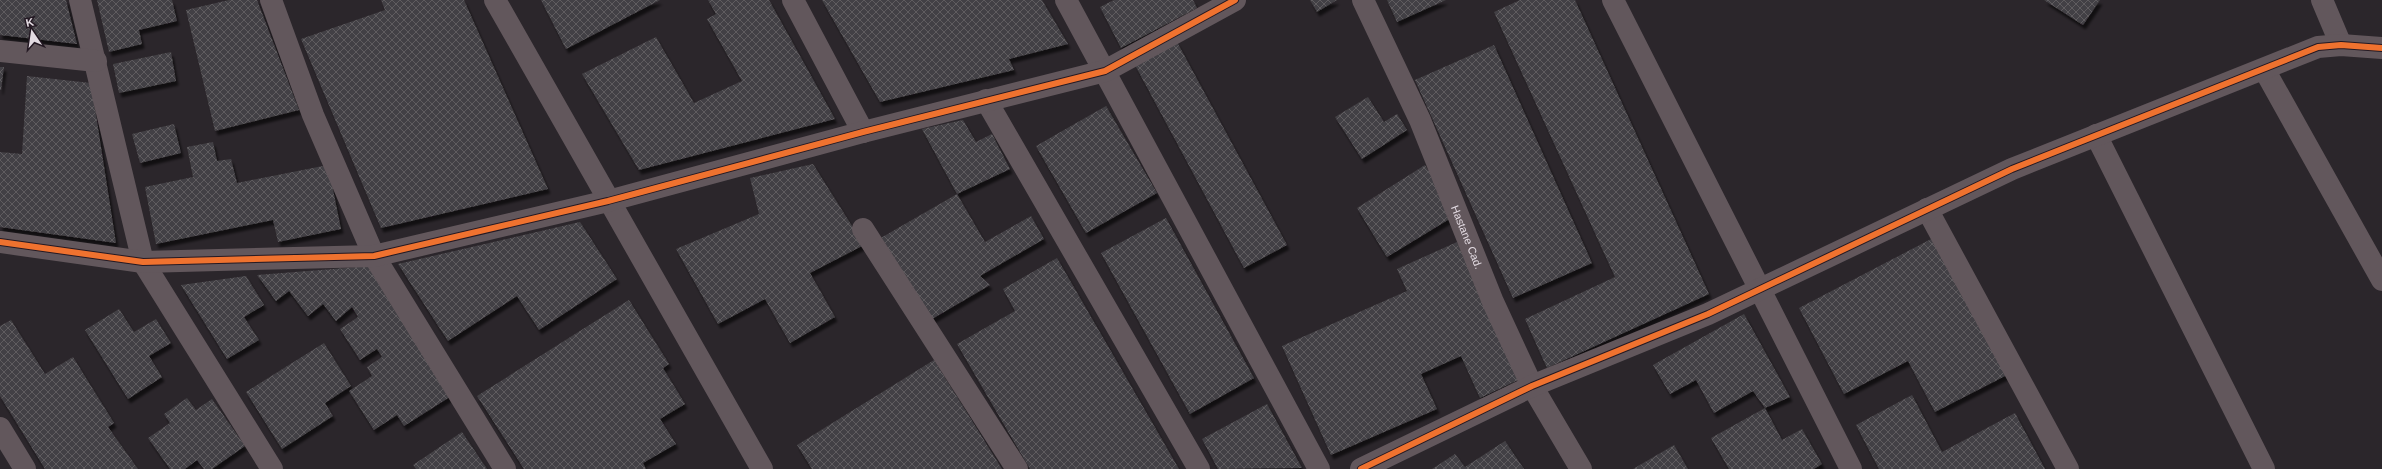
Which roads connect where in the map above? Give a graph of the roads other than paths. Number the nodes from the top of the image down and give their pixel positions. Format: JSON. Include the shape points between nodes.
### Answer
{"nodes":[{"id":1,"x":80,"y":0,"type":"edge"},
{"id":2,"x":271,"y":0,"type":"edge"},
{"id":3,"x":495,"y":0,"type":"edge"},
{"id":4,"x":793,"y":0,"type":"edge"},
{"id":5,"x":1066,"y":0,"type":"edge"},
{"id":6,"x":1235,"y":0,"type":"edge"},
{"id":7,"x":1362,"y":0,"type":"edge"},
{"id":8,"x":1613,"y":0,"type":"edge"},
{"id":9,"x":2322,"y":0,"type":"edge"},
{"id":10,"x":2340,"y":45,"type":"junction"},
{"id":11,"x":2382,"y":48,"type":"edge"},
{"id":12,"x":0,"y":50,"type":"edge"},
{"id":13,"x":96,"y":61,"type":"junction"},
{"id":14,"x":2264,"y":69,"type":"junction"},
{"id":15,"x":1105,"y":71,"type":"junction"},
{"id":16,"x":986,"y":100,"type":"junction"},
{"id":17,"x":863,"y":132,"type":"junction"},
{"id":18,"x":2096,"y":135,"type":"junction"},
{"id":19,"x":608,"y":201,"type":"junction"},
{"id":20,"x":1927,"y":209,"type":"junction"},
{"id":21,"x":863,"y":229,"type":"dead end"},
{"id":22,"x":0,"y":242,"type":"edge"},
{"id":23,"x":374,"y":256,"type":"junction"},
{"id":24,"x":143,"y":262,"type":"junction"},
{"id":25,"x":2382,"y":280,"type":"edge"},
{"id":26,"x":1761,"y":289,"type":"junction"},
{"id":27,"x":1532,"y":386,"type":"junction"},
{"id":28,"x":2,"y":435,"type":"edge"},
{"id":29,"x":25,"y":469,"type":"edge"},
{"id":30,"x":272,"y":469,"type":"edge"},
{"id":31,"x":505,"y":469,"type":"edge"},
{"id":32,"x":762,"y":469,"type":"edge"},
{"id":33,"x":1017,"y":469,"type":"edge"},
{"id":34,"x":1199,"y":469,"type":"edge"},
{"id":35,"x":1319,"y":469,"type":"edge"},
{"id":36,"x":1361,"y":469,"type":"edge"},
{"id":37,"x":1581,"y":469,"type":"edge"},
{"id":38,"x":1851,"y":469,"type":"edge"},
{"id":39,"x":2068,"y":469,"type":"edge"},
{"id":40,"x":2264,"y":469,"type":"edge"}],
"edges":[{"from":1,"to":13,"type":"street"},
{"from":2,"to":23,"type":"street","via":[[313,115]]},
{"from":3,"to":19,"type":"street"},
{"from":4,"to":17,"type":"street"},
{"from":5,"to":15,"type":"street"},
{"from":6,"to":15,"type":"street"},
{"from":7,"to":27,"type":"street","name":"Hastane Cad.","via":[[1420,120],[1493,302]]},
{"from":8,"to":26,"type":"street"},
{"from":9,"to":10,"type":"street"},
{"from":10,"to":11,"type":"street"},
{"from":10,"to":14,"type":"street","via":[[2318,47]]},
{"from":12,"to":13,"type":"street"},
{"from":13,"to":24,"type":"street"},
{"from":14,"to":18,"type":"street"},
{"from":14,"to":25,"type":"street"},
{"from":15,"to":16,"type":"street"},
{"from":15,"to":35,"type":"street"},
{"from":16,"to":17,"type":"street"},
{"from":16,"to":34,"type":"street"},
{"from":17,"to":19,"type":"street"},
{"from":18,"to":20,"type":"street","via":[[2012,169]]},
{"from":18,"to":40,"type":"street"},
{"from":19,"to":23,"type":"street"},
{"from":19,"to":32,"type":"street"},
{"from":20,"to":26,"type":"street"},
{"from":20,"to":39,"type":"street"},
{"from":21,"to":33,"type":"street"},
{"from":22,"to":24,"type":"street"},
{"from":23,"to":24,"type":"street"},
{"from":23,"to":31,"type":"street"},
{"from":24,"to":30,"type":"street"},
{"from":26,"to":27,"type":"street","via":[[1708,314]]},
{"from":26,"to":38,"type":"street"},
{"from":27,"to":36,"type":"street"},
{"from":27,"to":37,"type":"street","name":"Hastane Cad."},
{"from":28,"to":29,"type":"street"}]}
